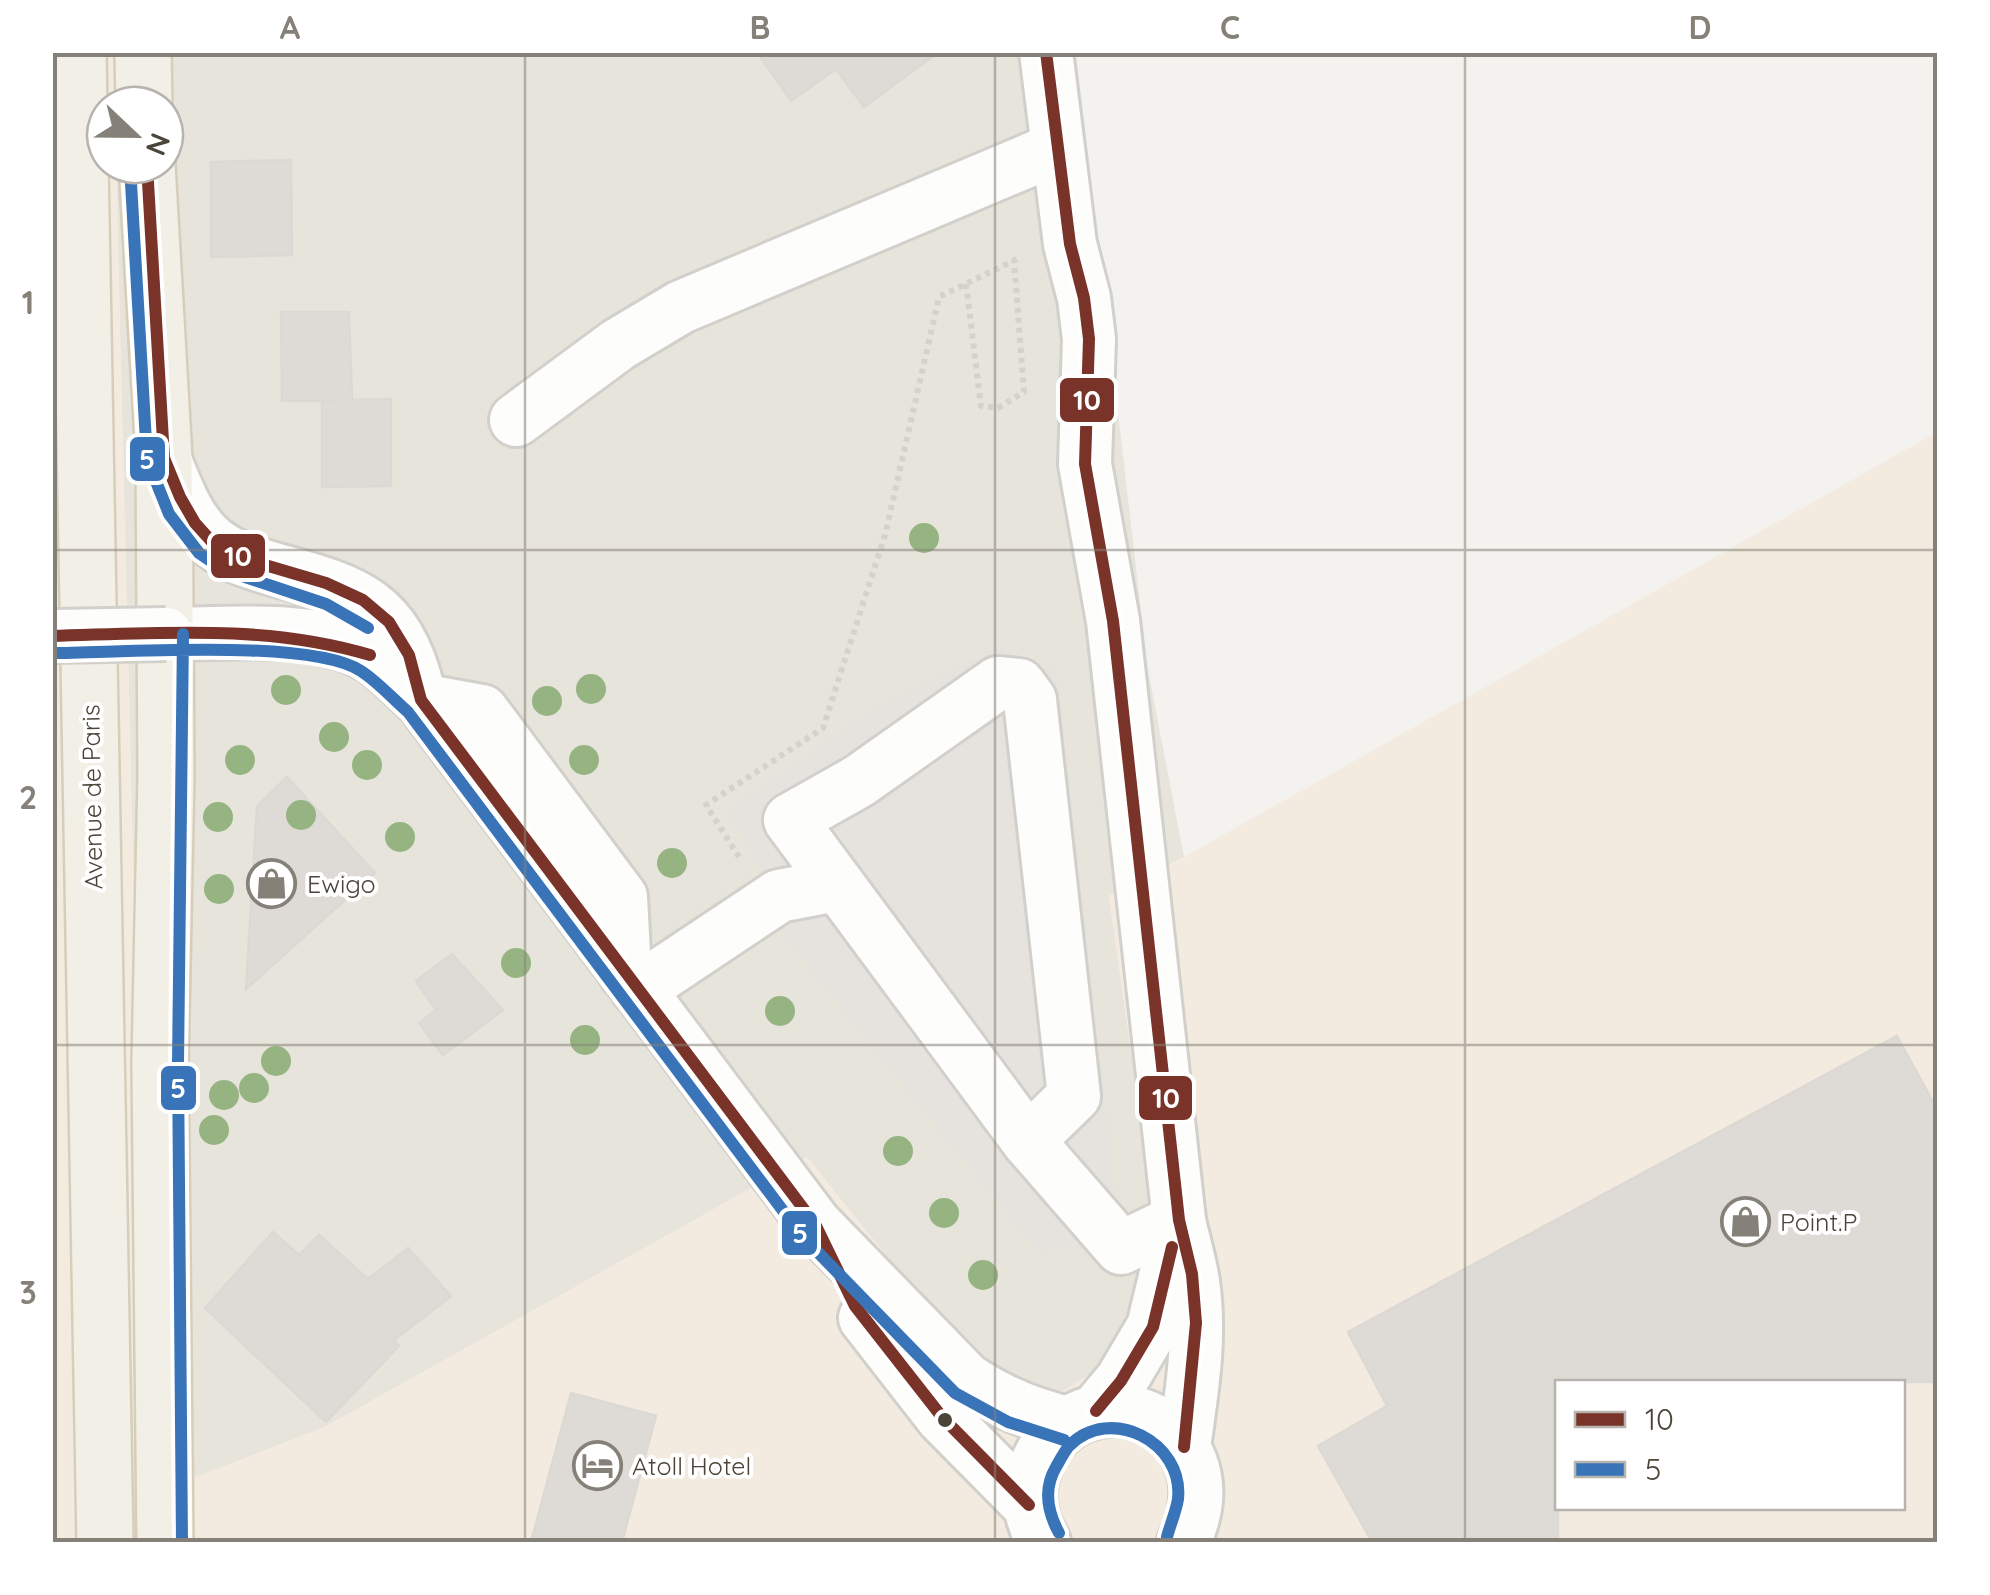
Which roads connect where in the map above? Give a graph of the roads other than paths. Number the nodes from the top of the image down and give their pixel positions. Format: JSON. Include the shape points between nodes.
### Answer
{"nodes":[{"id":1,"x":78,"y":52,"type":"edge"},
{"id":2,"x":142,"y":52,"type":"edge"},
{"id":3,"x":1046,"y":52,"type":"edge"},
{"id":4,"x":143,"y":85,"type":"edge"},
{"id":5,"x":1058,"y":148,"type":"junction"},
{"id":6,"x":148,"y":185,"type":"edge"},
{"id":7,"x":516,"y":420,"type":"dead end"},
{"id":8,"x":164,"y":458,"type":"junction"},
{"id":9,"x":166,"y":634,"type":"junction"},
{"id":10,"x":52,"y":636,"type":"edge"},
{"id":11,"x":421,"y":700,"type":"junction"},
{"id":12,"x":836,"y":885,"type":"junction"},
{"id":13,"x":632,"y":981,"type":"junction"},
{"id":14,"x":1028,"y":1141,"type":"junction"},
{"id":15,"x":1179,"y":1220,"type":"junction"},
{"id":16,"x":815,"y":1224,"type":"junction"},
{"id":17,"x":1082,"y":1418,"type":"junction"},
{"id":18,"x":1184,"y":1446,"type":"junction"},
{"id":19,"x":1036,"y":1524,"type":"edge"},
{"id":20,"x":106,"y":1542,"type":"edge"},
{"id":21,"x":165,"y":1542,"type":"edge"},
{"id":22,"x":1184,"y":1542,"type":"edge"}],
"edges":[{"from":1,"to":20,"type":"main road","name":"Avenue de Paris"},
{"from":2,"to":4,"type":"main road"},
{"from":3,"to":5,"type":"street"},
{"from":5,"to":7,"type":"street","via":[[680,307]]},
{"from":5,"to":15,"type":"street","via":[[1089,339],[1085,464],[1113,621]]},
{"from":6,"to":8,"type":"main road"},
{"from":8,"to":9,"type":"main road"},
{"from":8,"to":11,"type":"street","via":[[195,524],[214,543],[260,565],[326,583],[363,600],[389,622],[410,655]]},
{"from":9,"to":10,"type":"street","bridge":true},
{"from":9,"to":11,"type":"street","via":[[279,634],[335,642],[369,655]]},
{"from":9,"to":21,"type":"main road","via":[[160,1063]]},
{"from":11,"to":13,"type":"street"},
{"from":12,"to":13,"type":"street","via":[[778,896]]},
{"from":12,"to":14,"type":"street"},
{"from":12,"to":14,"type":"street","via":[[790,820],[859,781],[998,682],[1019,685],[1030,700],[1074,1096]]},
{"from":13,"to":16,"type":"street"},
{"from":14,"to":15,"type":"street","via":[[1120,1248]]},
{"from":15,"to":17,"type":"street","via":[[1153,1327],[1122,1381]]},
{"from":15,"to":18,"type":"street","via":[[1197,1334]]},
{"from":16,"to":17,"type":"street","via":[[966,1379],[1030,1413]]},
{"from":16,"to":19,"type":"street","via":[[856,1306]]},
{"from":17,"to":18,"type":"street","via":[[1121,1410],[1146,1416]]},
{"from":17,"to":19,"type":"street","via":[[1052,1436],[1041,1452],[1032,1478]]},
{"from":18,"to":22,"type":"street","via":[[1198,1494]]}]}
